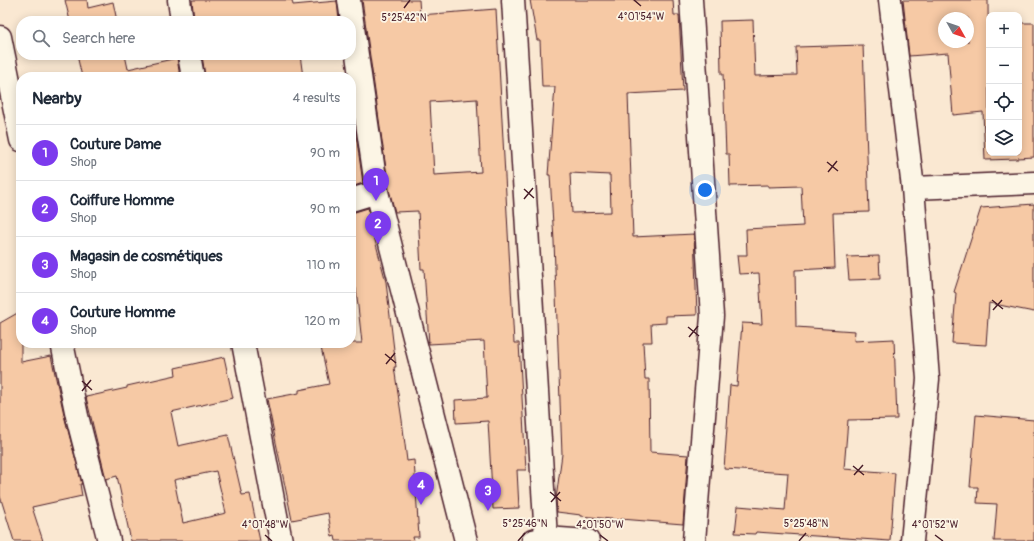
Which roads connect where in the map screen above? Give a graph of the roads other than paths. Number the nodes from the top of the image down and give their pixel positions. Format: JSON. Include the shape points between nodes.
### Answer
{"nodes":[{"id":1,"x":178,"y":0,"type":"edge"},
{"id":2,"x":349,"y":0,"type":"edge"},
{"id":3,"x":513,"y":0,"type":"edge"},
{"id":4,"x":691,"y":0,"type":"edge"},
{"id":5,"x":890,"y":0,"type":"edge"},
{"id":6,"x":181,"y":16,"type":"edge"},
{"id":7,"x":351,"y":16,"type":"edge"},
{"id":8,"x":0,"y":37,"type":"edge"},
{"id":9,"x":356,"y":48,"type":"edge"},
{"id":10,"x":190,"y":60,"type":"edge"},
{"id":11,"x":192,"y":72,"type":"edge"},
{"id":12,"x":16,"y":115,"type":"edge"},
{"id":13,"x":1034,"y":183,"type":"edge"},
{"id":14,"x":913,"y":188,"type":"junction"},
{"id":15,"x":377,"y":192,"type":"junction"},
{"id":16,"x":356,"y":198,"type":"edge"},
{"id":17,"x":63,"y":348,"type":"edge"},
{"id":18,"x":244,"y":348,"type":"edge"},
{"id":19,"x":539,"y":540,"type":"edge"},
{"id":20,"x":109,"y":541,"type":"edge"},
{"id":21,"x":281,"y":541,"type":"edge"},
{"id":22,"x":466,"y":541,"type":"edge"},
{"id":23,"x":588,"y":541,"type":"edge"},
{"id":24,"x":694,"y":541,"type":"edge"},
{"id":25,"x":912,"y":541,"type":"edge"}],
"edges":[{"from":1,"to":6,"type":"street"},
{"from":2,"to":7,"type":"street"},
{"from":3,"to":19,"type":"street"},
{"from":4,"to":24,"type":"street","via":[[712,316]]},
{"from":5,"to":14,"type":"street"},
{"from":8,"to":12,"type":"street"},
{"from":9,"to":15,"type":"street"},
{"from":10,"to":11,"type":"street"},
{"from":13,"to":14,"type":"street"},
{"from":14,"to":25,"type":"street","via":[[928,379]]},
{"from":15,"to":16,"type":"street"},
{"from":15,"to":22,"type":"street"},
{"from":17,"to":20,"type":"street","via":[[77,416]]},
{"from":18,"to":21,"type":"street"},
{"from":19,"to":23,"type":"street"}]}
